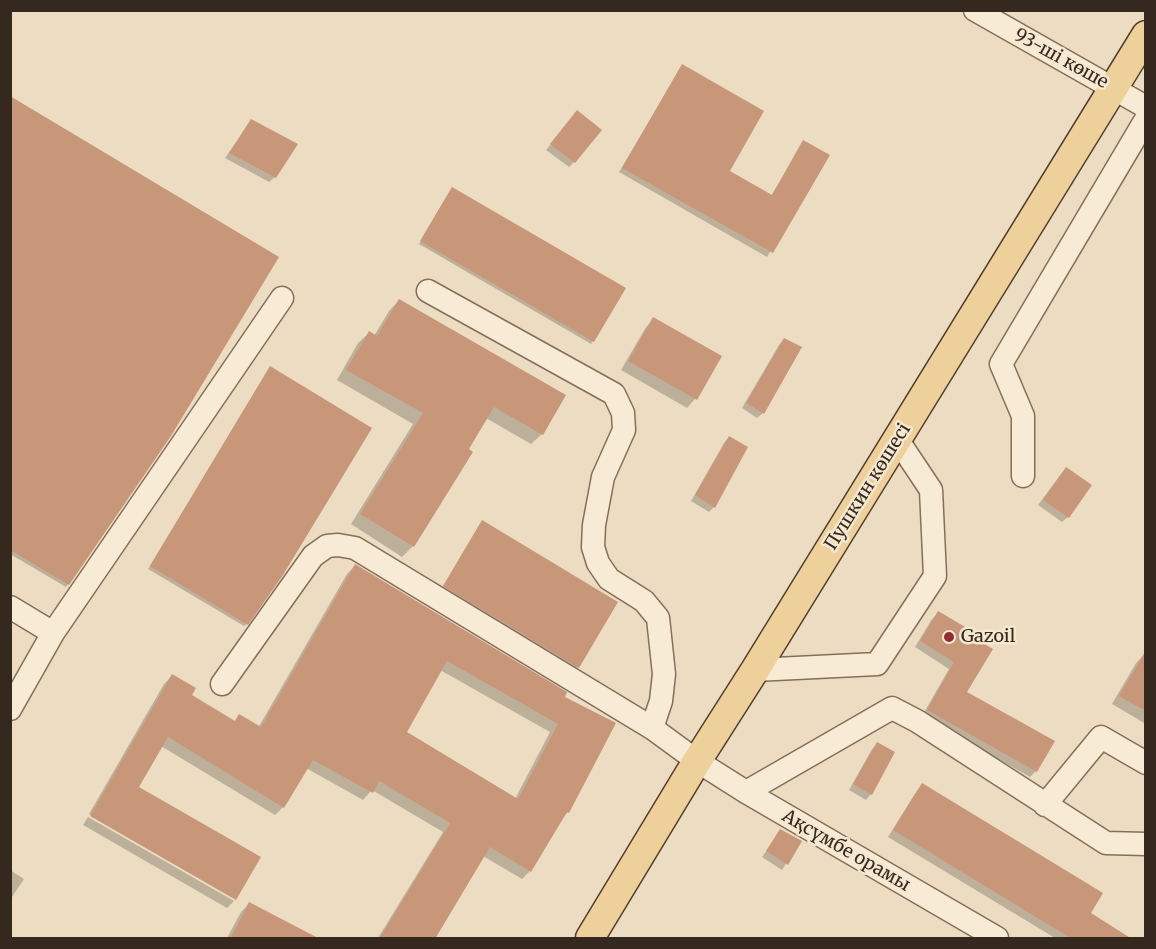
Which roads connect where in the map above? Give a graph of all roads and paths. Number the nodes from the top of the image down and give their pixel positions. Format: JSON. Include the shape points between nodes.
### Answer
{"nodes":[{"id":1,"x":975,"y":10,"type":"edge"},
{"id":2,"x":1146,"y":35,"type":"edge"},
{"id":3,"x":1113,"y":88,"type":"junction"},
{"id":4,"x":1146,"y":107,"type":"edge"},
{"id":5,"x":1146,"y":119,"type":"edge"},
{"id":6,"x":428,"y":291,"type":"dead end"},
{"id":7,"x":282,"y":298,"type":"dead end"},
{"id":8,"x":897,"y":439,"type":"junction"},
{"id":9,"x":1023,"y":476,"type":"dead end"},
{"id":10,"x":10,"y":607,"type":"edge"},
{"id":11,"x":53,"y":633,"type":"junction"},
{"id":12,"x":755,"y":670,"type":"junction"},
{"id":13,"x":222,"y":684,"type":"dead end"},
{"id":14,"x":10,"y":709,"type":"edge"},
{"id":15,"x":652,"y":728,"type":"junction"},
{"id":16,"x":697,"y":760,"type":"junction"},
{"id":17,"x":1146,"y":763,"type":"edge"},
{"id":18,"x":746,"y":792,"type":"junction"},
{"id":19,"x":1045,"y":805,"type":"junction"},
{"id":20,"x":1146,"y":844,"type":"edge"},
{"id":21,"x":590,"y":939,"type":"edge"},
{"id":22,"x":997,"y":939,"type":"edge"}],
"edges":[{"from":1,"to":3,"type":"lane","name":"93-ші көше"},
{"from":2,"to":3,"type":"main road","name":"Пушкин көшесі"},
{"from":3,"to":4,"type":"lane","name":"93-ші көше"},
{"from":3,"to":8,"type":"main road","name":"Пушкин көшесі"},
{"from":5,"to":9,"type":"lane","via":[[1001,364],[1023,416]]},
{"from":6,"to":15,"type":"lane","via":[[614,394],[623,413],[624,430],[603,477],[593,547],[609,579],[644,602],[658,618],[664,674]]},
{"from":7,"to":11,"type":"lane"},
{"from":8,"to":12,"type":"main road","name":"Пушкин көшесі"},
{"from":8,"to":12,"type":"lane","via":[[931,490],[935,576],[877,664]]},
{"from":10,"to":11,"type":"lane"},
{"from":11,"to":14,"type":"lane"},
{"from":12,"to":16,"type":"main road","name":"Пушкин көшесі"},
{"from":13,"to":15,"type":"lane","name":"Ақсүмбе орамы","via":[[313,556],[327,546],[338,545],[356,549]]},
{"from":15,"to":16,"type":"lane","name":"Ақсүмбе орамы"},
{"from":16,"to":18,"type":"lane","name":"Ақсүмбе орамы"},
{"from":16,"to":21,"type":"main road","name":"Пушкин көшесі"},
{"from":17,"to":19,"type":"lane","via":[[1101,737]]},
{"from":18,"to":19,"type":"lane","via":[[892,708]]},
{"from":18,"to":22,"type":"lane","name":"Ақсүмбе орамы"},
{"from":19,"to":20,"type":"lane","via":[[1106,843]]}]}
